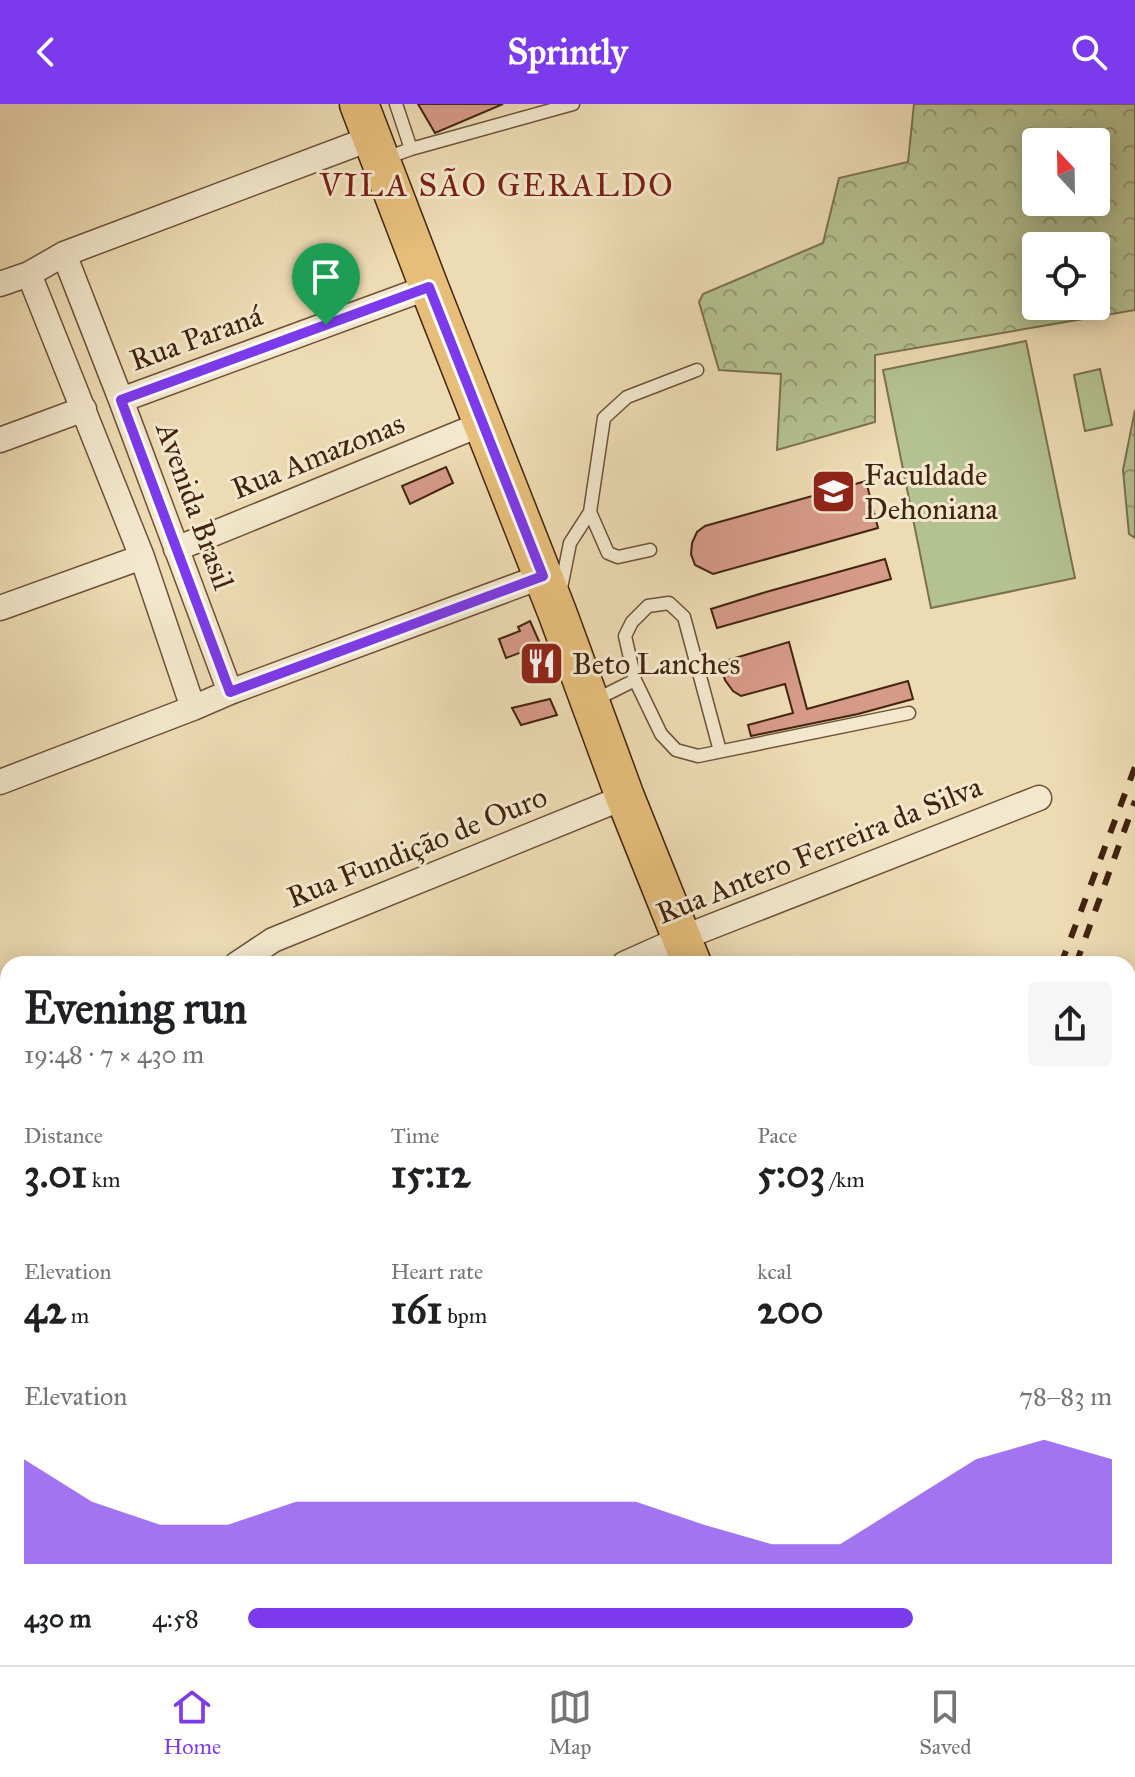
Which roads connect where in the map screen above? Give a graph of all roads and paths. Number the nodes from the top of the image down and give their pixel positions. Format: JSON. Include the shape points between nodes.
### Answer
{"nodes":[{"id":1,"x":573,"y":104,"type":"edge"},
{"id":2,"x":379,"y":124,"type":"edge"},
{"id":3,"x":64,"y":254,"type":"junction"},
{"id":4,"x":29,"y":274,"type":"junction"},
{"id":5,"x":0,"y":284,"type":"edge"},
{"id":6,"x":429,"y":287,"type":"junction"},
{"id":7,"x":697,"y":370,"type":"dead end"},
{"id":8,"x":121,"y":400,"type":"junction"},
{"id":9,"x":84,"y":409,"type":"junction"},
{"id":10,"x":484,"y":423,"type":"junction"},
{"id":11,"x":0,"y":440,"type":"edge"},
{"id":12,"x":590,"y":512,"type":"junction"},
{"id":13,"x":176,"y":549,"type":"junction"},
{"id":14,"x":650,"y":550,"type":"dead end"},
{"id":15,"x":142,"y":557,"type":"junction"},
{"id":16,"x":543,"y":576,"type":"junction"},
{"id":17,"x":0,"y":608,"type":"edge"},
{"id":18,"x":557,"y":612,"type":"junction"},
{"id":19,"x":635,"y":680,"type":"junction"},
{"id":20,"x":230,"y":692,"type":"junction"},
{"id":21,"x":590,"y":703,"type":"junction"},
{"id":22,"x":193,"y":708,"type":"junction"},
{"id":23,"x":909,"y":713,"type":"dead end"},
{"id":24,"x":720,"y":751,"type":"junction"},
{"id":25,"x":0,"y":782,"type":"edge"},
{"id":26,"x":625,"y":797,"type":"junction"},
{"id":27,"x":1039,"y":798,"type":"dead end"},
{"id":28,"x":687,"y":951,"type":"edge"},
{"id":29,"x":249,"y":956,"type":"edge"},
{"id":30,"x":663,"y":956,"type":"edge"}],
"edges":[{"from":1,"to":2,"type":"lane"},
{"from":2,"to":3,"type":"street"},
{"from":2,"to":6,"type":"main road"},
{"from":3,"to":4,"type":"street"},
{"from":3,"to":8,"type":"street","name":"Avenida Brasil"},
{"from":4,"to":5,"type":"street"},
{"from":4,"to":9,"type":"street"},
{"from":6,"to":8,"type":"street","name":"Rua Paraná"},
{"from":6,"to":10,"type":"main road"},
{"from":7,"to":12,"type":"lane","via":[[627,397],[604,418]]},
{"from":8,"to":13,"type":"street","name":"Avenida Brasil"},
{"from":9,"to":11,"type":"street"},
{"from":9,"to":15,"type":"street"},
{"from":10,"to":13,"type":"street","name":"Rua Amazonas"},
{"from":10,"to":16,"type":"main road"},
{"from":12,"to":14,"type":"lane","via":[[608,553],[618,557]]},
{"from":12,"to":18,"type":"lane","via":[[570,543]]},
{"from":13,"to":20,"type":"street","name":"Avenida Brasil"},
{"from":15,"to":17,"type":"street"},
{"from":15,"to":22,"type":"street"},
{"from":16,"to":18,"type":"main road"},
{"from":16,"to":20,"type":"street"},
{"from":18,"to":21,"type":"main road"},
{"from":19,"to":21,"type":"lane"},
{"from":19,"to":24,"type":"lane","via":[[661,734],[676,750],[698,756]]},
{"from":19,"to":24,"type":"lane","via":[[625,636],[648,606],[669,603],[684,617]]},
{"from":20,"to":22,"type":"street"},
{"from":21,"to":26,"type":"main road"},
{"from":22,"to":25,"type":"street"},
{"from":23,"to":24,"type":"lane"},
{"from":26,"to":28,"type":"main road"},
{"from":26,"to":29,"type":"street","name":"Rua Fundição de Ouro","via":[[273,940]]},
{"from":27,"to":28,"type":"street","name":"Rua Antero Ferreira da Silva"},
{"from":28,"to":30,"type":"street","name":"Rua Antero Ferreira da Silva"}]}
